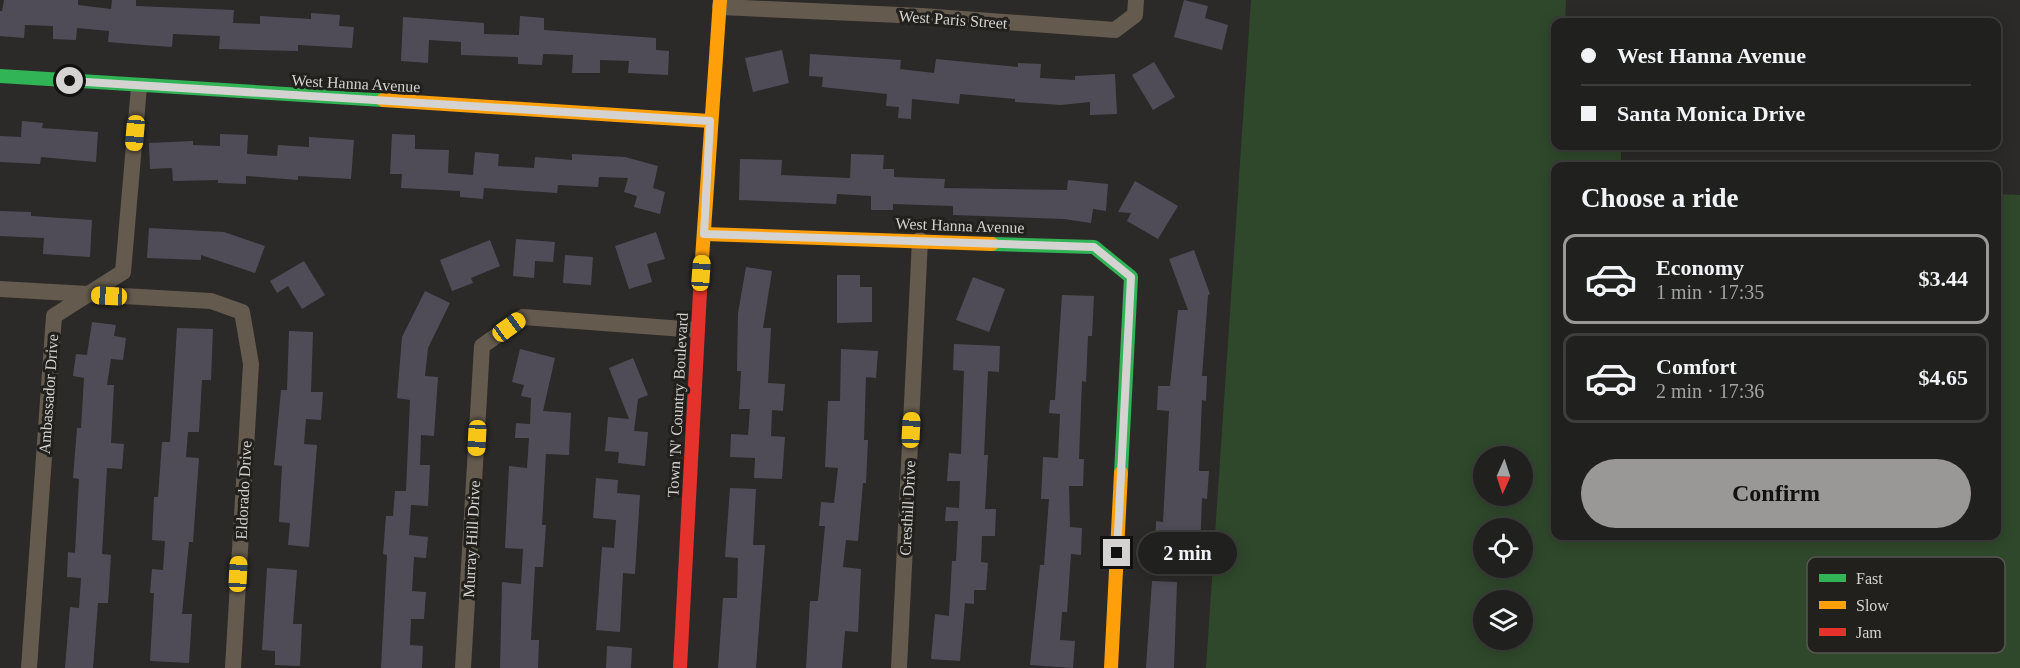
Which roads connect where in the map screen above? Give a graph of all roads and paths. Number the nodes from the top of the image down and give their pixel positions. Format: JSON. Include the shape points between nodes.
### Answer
{"nodes":[{"id":1,"x":1136,"y":0,"type":"edge"},
{"id":2,"x":720,"y":3,"type":"edge"},
{"id":3,"x":922,"y":8,"type":"edge"},
{"id":4,"x":0,"y":76,"type":"edge"},
{"id":5,"x":140,"y":87,"type":"junction"},
{"id":6,"x":710,"y":121,"type":"junction"},
{"id":7,"x":704,"y":234,"type":"junction"},
{"id":8,"x":920,"y":240,"type":"junction"},
{"id":9,"x":0,"y":289,"type":"edge"},
{"id":10,"x":89,"y":295,"type":"junction"},
{"id":11,"x":697,"y":330,"type":"junction"},
{"id":12,"x":29,"y":668,"type":"edge"},
{"id":13,"x":233,"y":668,"type":"edge"},
{"id":14,"x":463,"y":668,"type":"edge"},
{"id":15,"x":680,"y":668,"type":"edge"},
{"id":16,"x":899,"y":668,"type":"edge"},
{"id":17,"x":1112,"y":668,"type":"edge"}],
"edges":[{"from":1,"to":3,"type":"street","name":"West Paris Street","via":[[1135,15],[1115,30]]},
{"from":2,"to":3,"type":"street","name":"West Paris Street"},
{"from":2,"to":6,"type":"street","name":"Town 'N' Country Boulevard"},
{"from":4,"to":5,"type":"street","name":"West Hanna Avenue"},
{"from":5,"to":6,"type":"street","name":"West Hanna Avenue"},
{"from":5,"to":10,"type":"street","name":"Ambassador Drive","via":[[123,272]]},
{"from":6,"to":7,"type":"street","name":"Town 'N' Country Boulevard"},
{"from":7,"to":8,"type":"street","name":"West Hanna Avenue"},
{"from":7,"to":11,"type":"street","name":"Town 'N' Country Boulevard"},
{"from":8,"to":16,"type":"street","name":"Cresthill Drive"},
{"from":8,"to":17,"type":"street","name":"West Hanna Avenue","via":[[1094,247],[1131,277]]},
{"from":9,"to":10,"type":"street"},
{"from":10,"to":12,"type":"street","name":"Ambassador Drive","via":[[54,316]]},
{"from":10,"to":13,"type":"street","name":"Eldorado Drive","via":[[211,301],[242,312],[251,364]]},
{"from":11,"to":14,"type":"street","name":"Murray Hill Drive","via":[[523,317],[482,346]]},
{"from":11,"to":15,"type":"street","name":"Town 'N' Country Boulevard"}]}
